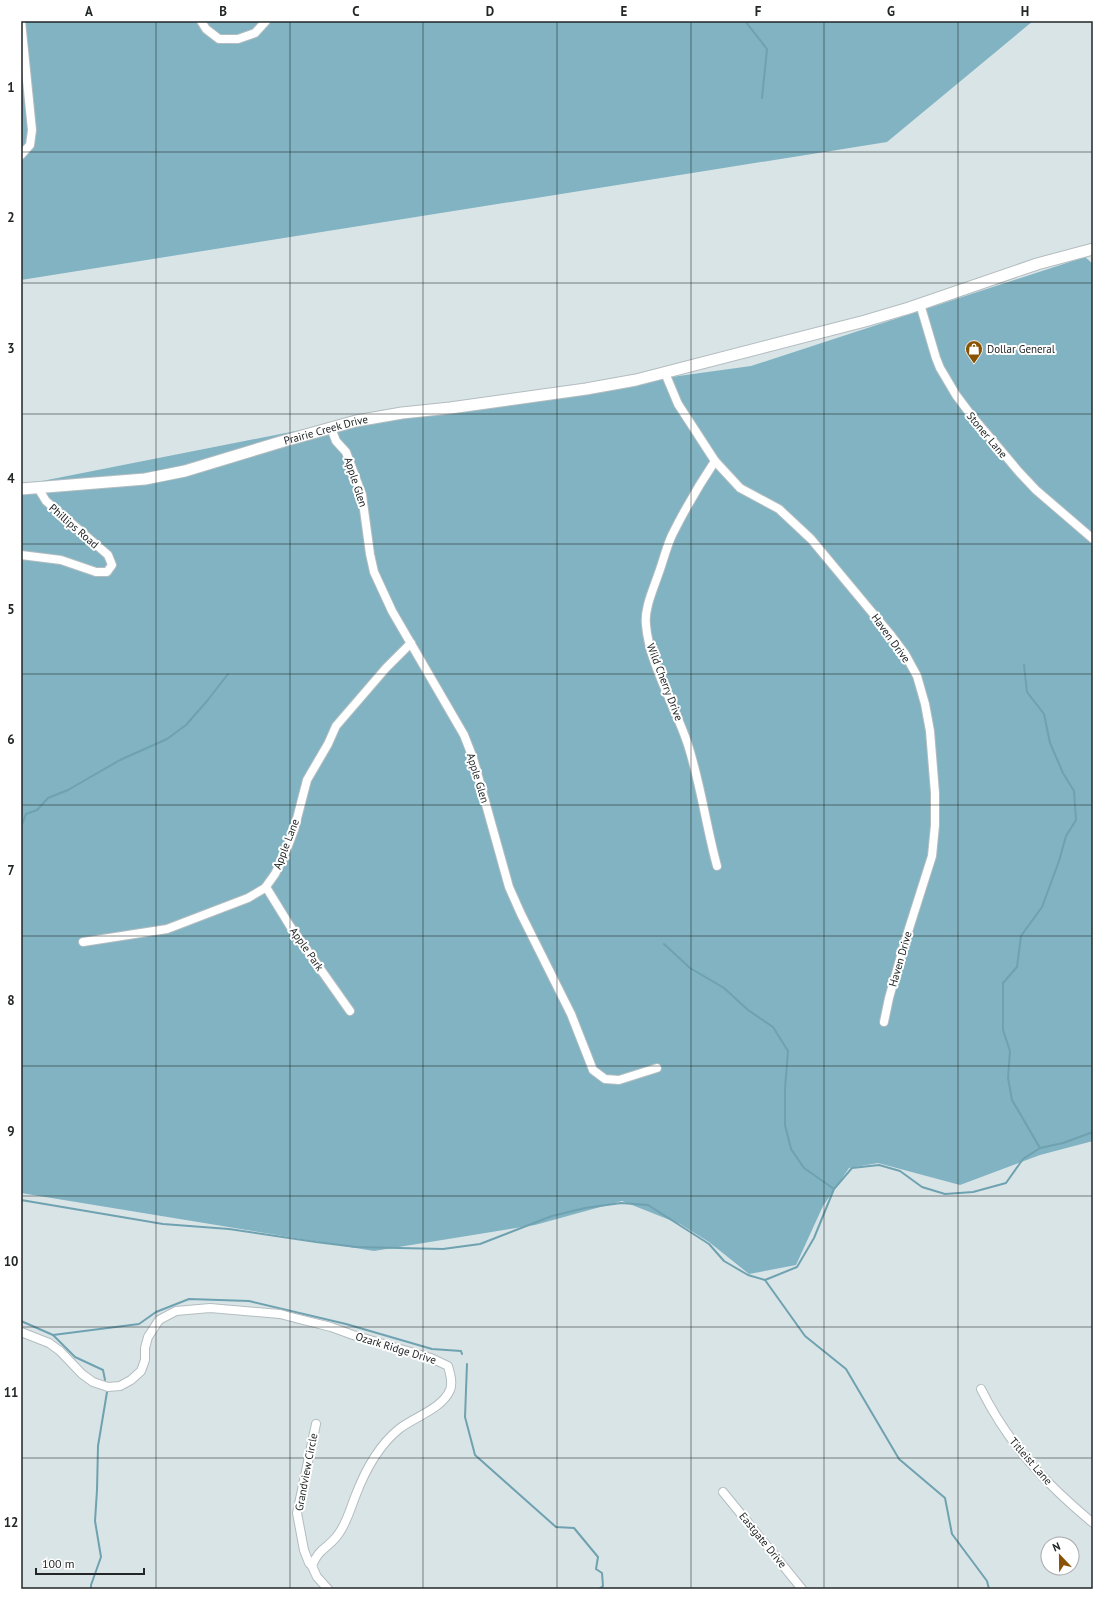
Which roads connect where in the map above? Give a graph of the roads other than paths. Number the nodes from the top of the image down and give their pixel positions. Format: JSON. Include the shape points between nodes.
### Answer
{"nodes":[{"id":1,"x":21,"y":21,"type":"edge"},
{"id":2,"x":201,"y":21,"type":"edge"},
{"id":3,"x":266,"y":21,"type":"edge"},
{"id":4,"x":21,"y":155,"type":"edge"},
{"id":5,"x":1093,"y":249,"type":"edge"},
{"id":6,"x":920,"y":304,"type":"junction"},
{"id":7,"x":665,"y":373,"type":"junction"},
{"id":8,"x":331,"y":428,"type":"junction"},
{"id":9,"x":715,"y":461,"type":"junction"},
{"id":10,"x":38,"y":488,"type":"junction"},
{"id":11,"x":21,"y":489,"type":"edge"},
{"id":12,"x":1093,"y":539,"type":"edge"},
{"id":13,"x":21,"y":555,"type":"edge"},
{"id":14,"x":411,"y":643,"type":"junction"},
{"id":15,"x":717,"y":866,"type":"dead end"},
{"id":16,"x":266,"y":887,"type":"junction"},
{"id":17,"x":83,"y":942,"type":"dead end"},
{"id":18,"x":350,"y":1011,"type":"dead end"},
{"id":19,"x":884,"y":1022,"type":"dead end"},
{"id":20,"x":656,"y":1068,"type":"dead end"},
{"id":21,"x":21,"y":1332,"type":"edge"},
{"id":22,"x":981,"y":1389,"type":"dead end"},
{"id":23,"x":316,"y":1424,"type":"dead end"},
{"id":24,"x":723,"y":1492,"type":"dead end"},
{"id":25,"x":1093,"y":1523,"type":"edge"},
{"id":26,"x":312,"y":1566,"type":"junction"},
{"id":27,"x":328,"y":1589,"type":"edge"},
{"id":28,"x":802,"y":1589,"type":"edge"}],
"edges":[{"from":1,"to":4,"type":"street","via":[[32,130],[30,145]]},
{"from":2,"to":3,"type":"street","via":[[206,29],[219,39],[238,39],[255,33]]},
{"from":5,"to":6,"type":"main road","name":"Prairie Creek Drive","via":[[995,278]]},
{"from":6,"to":7,"type":"main road","name":"Prairie Creek Drive","via":[[865,321]]},
{"from":6,"to":12,"type":"street","name":"Stoner Lane","via":[[938,363],[956,395],[1036,490]]},
{"from":7,"to":8,"type":"main road","name":"Prairie Creek Drive","via":[[618,384],[402,413]]},
{"from":7,"to":9,"type":"street","name":"Haven Drive","via":[[678,404]]},
{"from":8,"to":10,"type":"main road","name":"Prairie Creek Drive","via":[[186,471],[145,479]]},
{"from":8,"to":14,"type":"street","name":"Apple Glen","via":[[336,441],[346,452],[362,495],[374,572]]},
{"from":9,"to":15,"type":"street","name":"Wild Cherry Drive","via":[[694,492],[672,536],[648,606],[646,624],[656,664],[680,722],[695,769]]},
{"from":9,"to":19,"type":"street","name":"Haven Drive","via":[[740,488],[779,509],[811,539],[890,634],[917,676],[930,731],[935,825],[932,856],[906,938]]},
{"from":10,"to":11,"type":"main road","name":"Prairie Creek Drive"},
{"from":10,"to":13,"type":"street","name":"Phillips Road","via":[[46,501],[108,555],[112,565],[107,572],[96,572],[61,560]]},
{"from":14,"to":16,"type":"street","name":"Apple Lane","via":[[336,726],[307,780],[294,830],[284,856]]},
{"from":14,"to":20,"type":"street","name":"Apple Glen","via":[[464,735],[475,764],[509,888],[572,1014],[593,1070],[605,1079],[619,1080]]},
{"from":16,"to":17,"type":"street","name":"Apple Lane","via":[[248,898],[167,929]]},
{"from":16,"to":18,"type":"street","name":"Apple Park","via":[[290,926]]},
{"from":21,"to":26,"type":"street","name":"Ozark Ridge Drive","via":[[48,1343],[60,1351],[82,1374],[93,1382],[108,1387],[120,1386],[141,1371],[148,1337],[159,1320],[176,1311],[210,1308],[280,1314],[331,1327],[448,1366],[451,1377],[450,1390],[441,1401],[399,1429],[386,1443],[362,1478],[347,1520],[337,1536],[315,1556]]},
{"from":22,"to":25,"type":"street","name":"Titleist Lane","via":[[992,1412],[1021,1453],[1060,1494]]},
{"from":23,"to":26,"type":"street","name":"Grandview Circle","via":[[297,1513],[304,1550]]},
{"from":24,"to":28,"type":"street","name":"Eastgate Drive"},
{"from":26,"to":27,"type":"street","via":[[317,1577]]}]}
